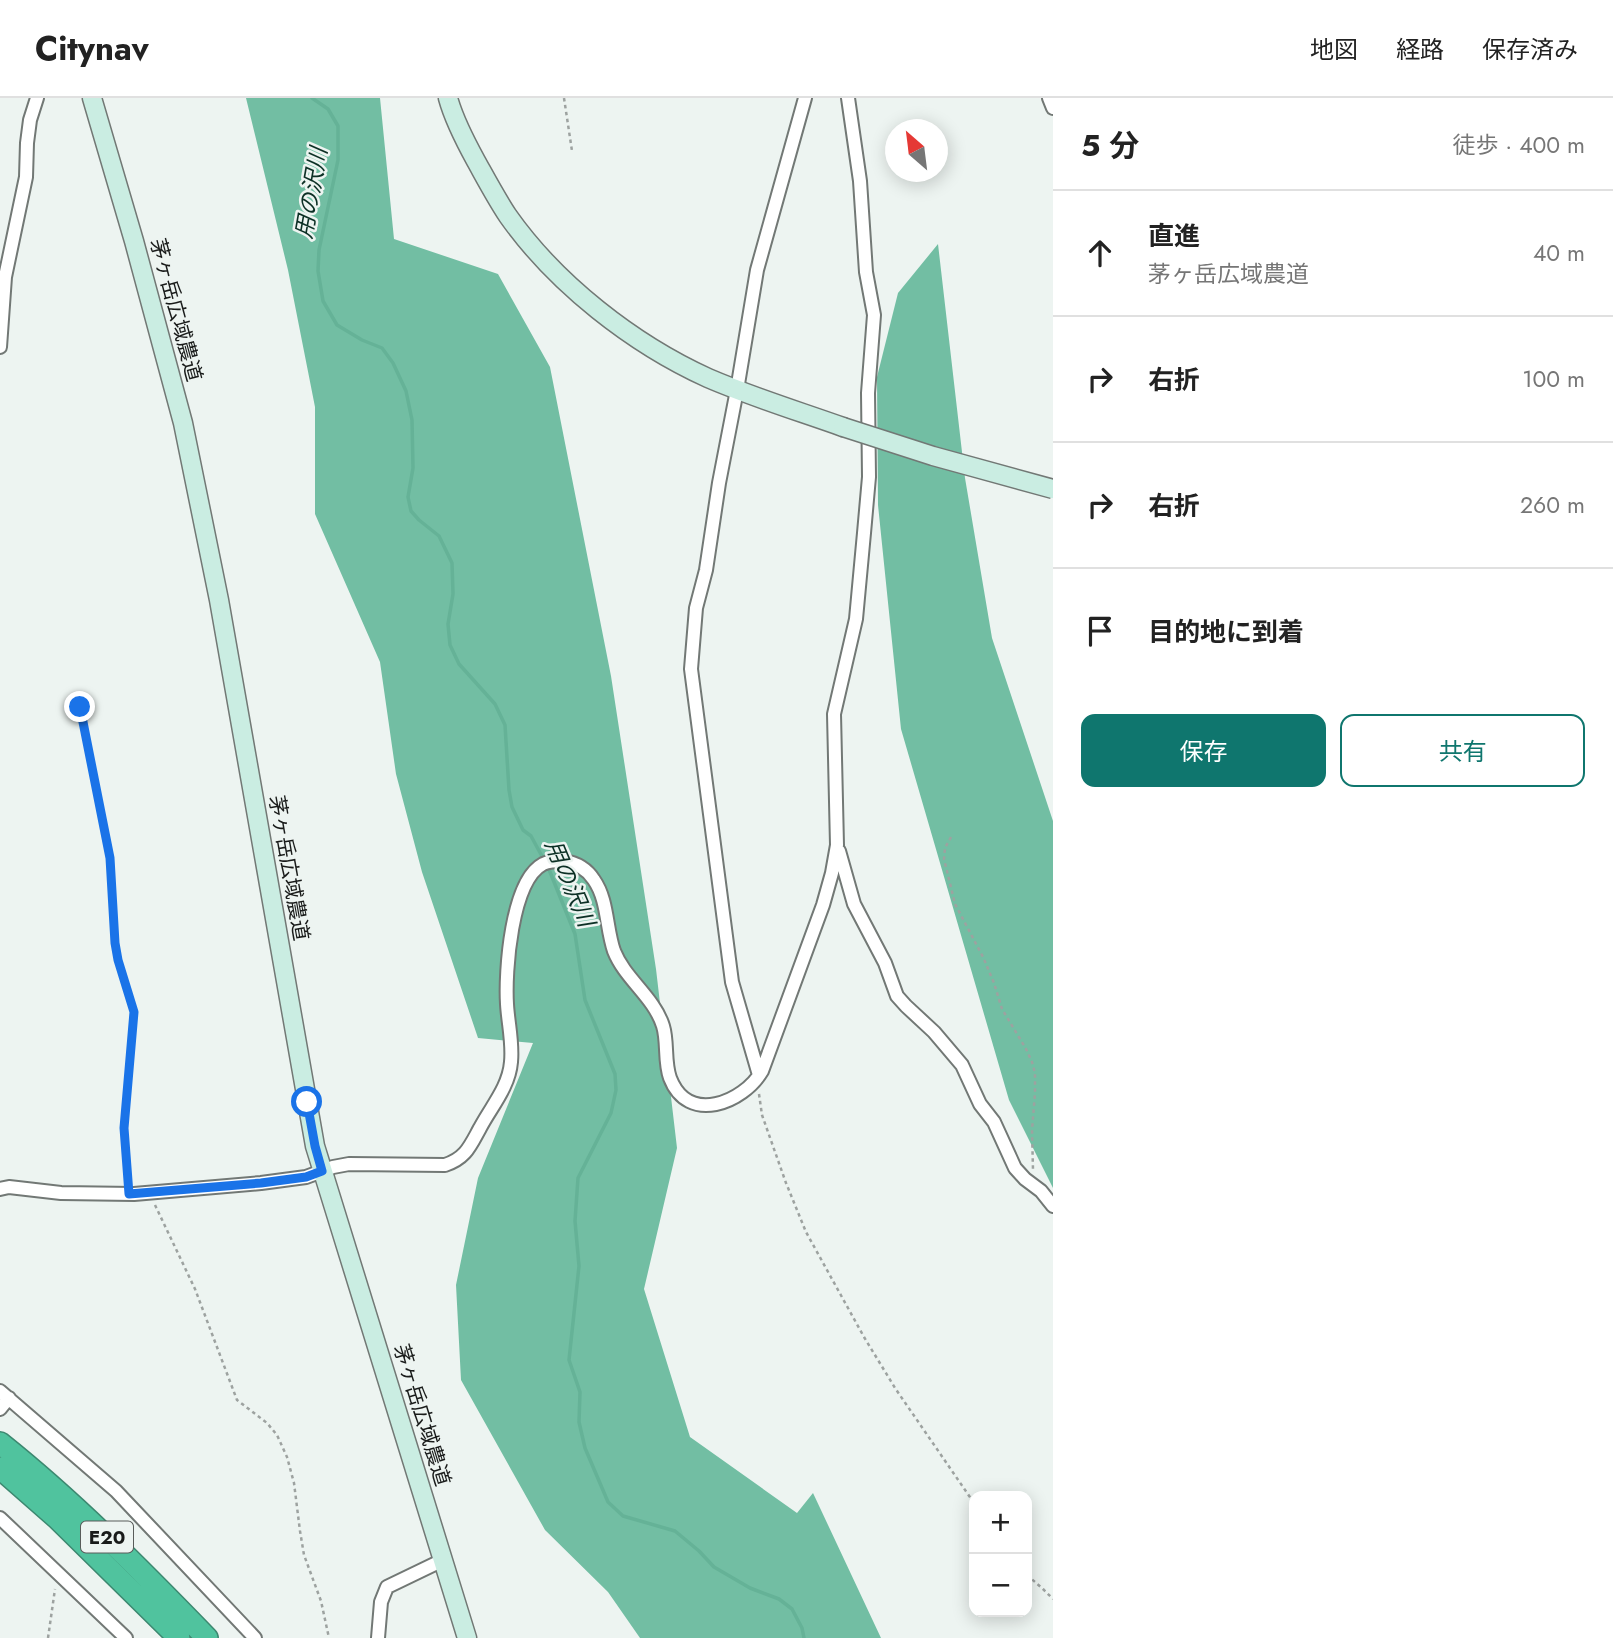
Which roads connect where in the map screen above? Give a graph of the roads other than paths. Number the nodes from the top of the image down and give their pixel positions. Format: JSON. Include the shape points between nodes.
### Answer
{"nodes":[{"id":1,"x":37,"y":98,"type":"edge"},
{"id":2,"x":92,"y":98,"type":"edge"},
{"id":3,"x":448,"y":98,"type":"edge"},
{"id":4,"x":804,"y":98,"type":"edge"},
{"id":5,"x":848,"y":98,"type":"edge"},
{"id":6,"x":1049,"y":98,"type":"edge"},
{"id":7,"x":1053,"y":108,"type":"edge"},
{"id":8,"x":0,"y":347,"type":"edge"},
{"id":9,"x":737,"y":390,"type":"junction"},
{"id":10,"x":1053,"y":489,"type":"edge"},
{"id":11,"x":837,"y":845,"type":"junction"},
{"id":12,"x":758,"y":1077,"type":"junction"},
{"id":13,"x":322,"y":1171,"type":"junction"},
{"id":14,"x":0,"y":1189,"type":"edge"},
{"id":15,"x":1053,"y":1206,"type":"edge"},
{"id":16,"x":3,"y":1401,"type":"edge"},
{"id":17,"x":0,"y":1443,"type":"edge"},
{"id":18,"x":0,"y":1468,"type":"edge"},
{"id":19,"x":0,"y":1518,"type":"edge"},
{"id":20,"x":443,"y":1560,"type":"junction"},
{"id":21,"x":126,"y":1638,"type":"edge"},
{"id":22,"x":179,"y":1638,"type":"edge"},
{"id":23,"x":207,"y":1638,"type":"edge"},
{"id":24,"x":255,"y":1638,"type":"edge"},
{"id":25,"x":378,"y":1638,"type":"edge"},
{"id":26,"x":467,"y":1638,"type":"edge"}],
"edges":[{"from":1,"to":8,"type":"street","via":[[5,277]]},
{"from":2,"to":13,"type":"street","name":"茅ヶ岳広域農道","via":[[183,423]]},
{"from":3,"to":9,"type":"street","via":[[488,183],[544,259],[639,340]]},
{"from":4,"to":9,"type":"street","via":[[757,270]]},
{"from":5,"to":11,"type":"street","via":[[874,316],[868,393],[869,477],[856,620],[834,714]]},
{"from":6,"to":7,"type":"street"},
{"from":9,"to":10,"type":"street","bridge":true,"via":[[933,456]]},
{"from":9,"to":12,"type":"street","via":[[696,608],[691,669],[732,982]]},
{"from":11,"to":12,"type":"street","via":[[823,905]]},
{"from":11,"to":15,"type":"street","via":[[854,904],[897,996],[962,1065],[1015,1167]]},
{"from":12,"to":13,"type":"street","via":[[738,1094],[708,1106],[696,1105],[677,1090],[668,1070],[663,1027],[613,949],[596,882],[578,865],[556,861],[535,871],[519,898],[507,988],[509,1072],[464,1155],[445,1165],[349,1164]]},
{"from":13,"to":14,"type":"street","via":[[261,1183],[129,1194]]},
{"from":13,"to":20,"type":"street","name":"茅ヶ岳広域農道"},
{"from":16,"to":24,"type":"street","via":[[116,1492]]},
{"from":17,"to":23,"type":"highway","number":"E20","via":[[71,1504]]},
{"from":18,"to":22,"type":"highway","number":"E20"},
{"from":19,"to":21,"type":"street"},
{"from":20,"to":25,"type":"street","via":[[387,1587]]},
{"from":20,"to":26,"type":"street","name":"茅ヶ岳広域農道"}]}
